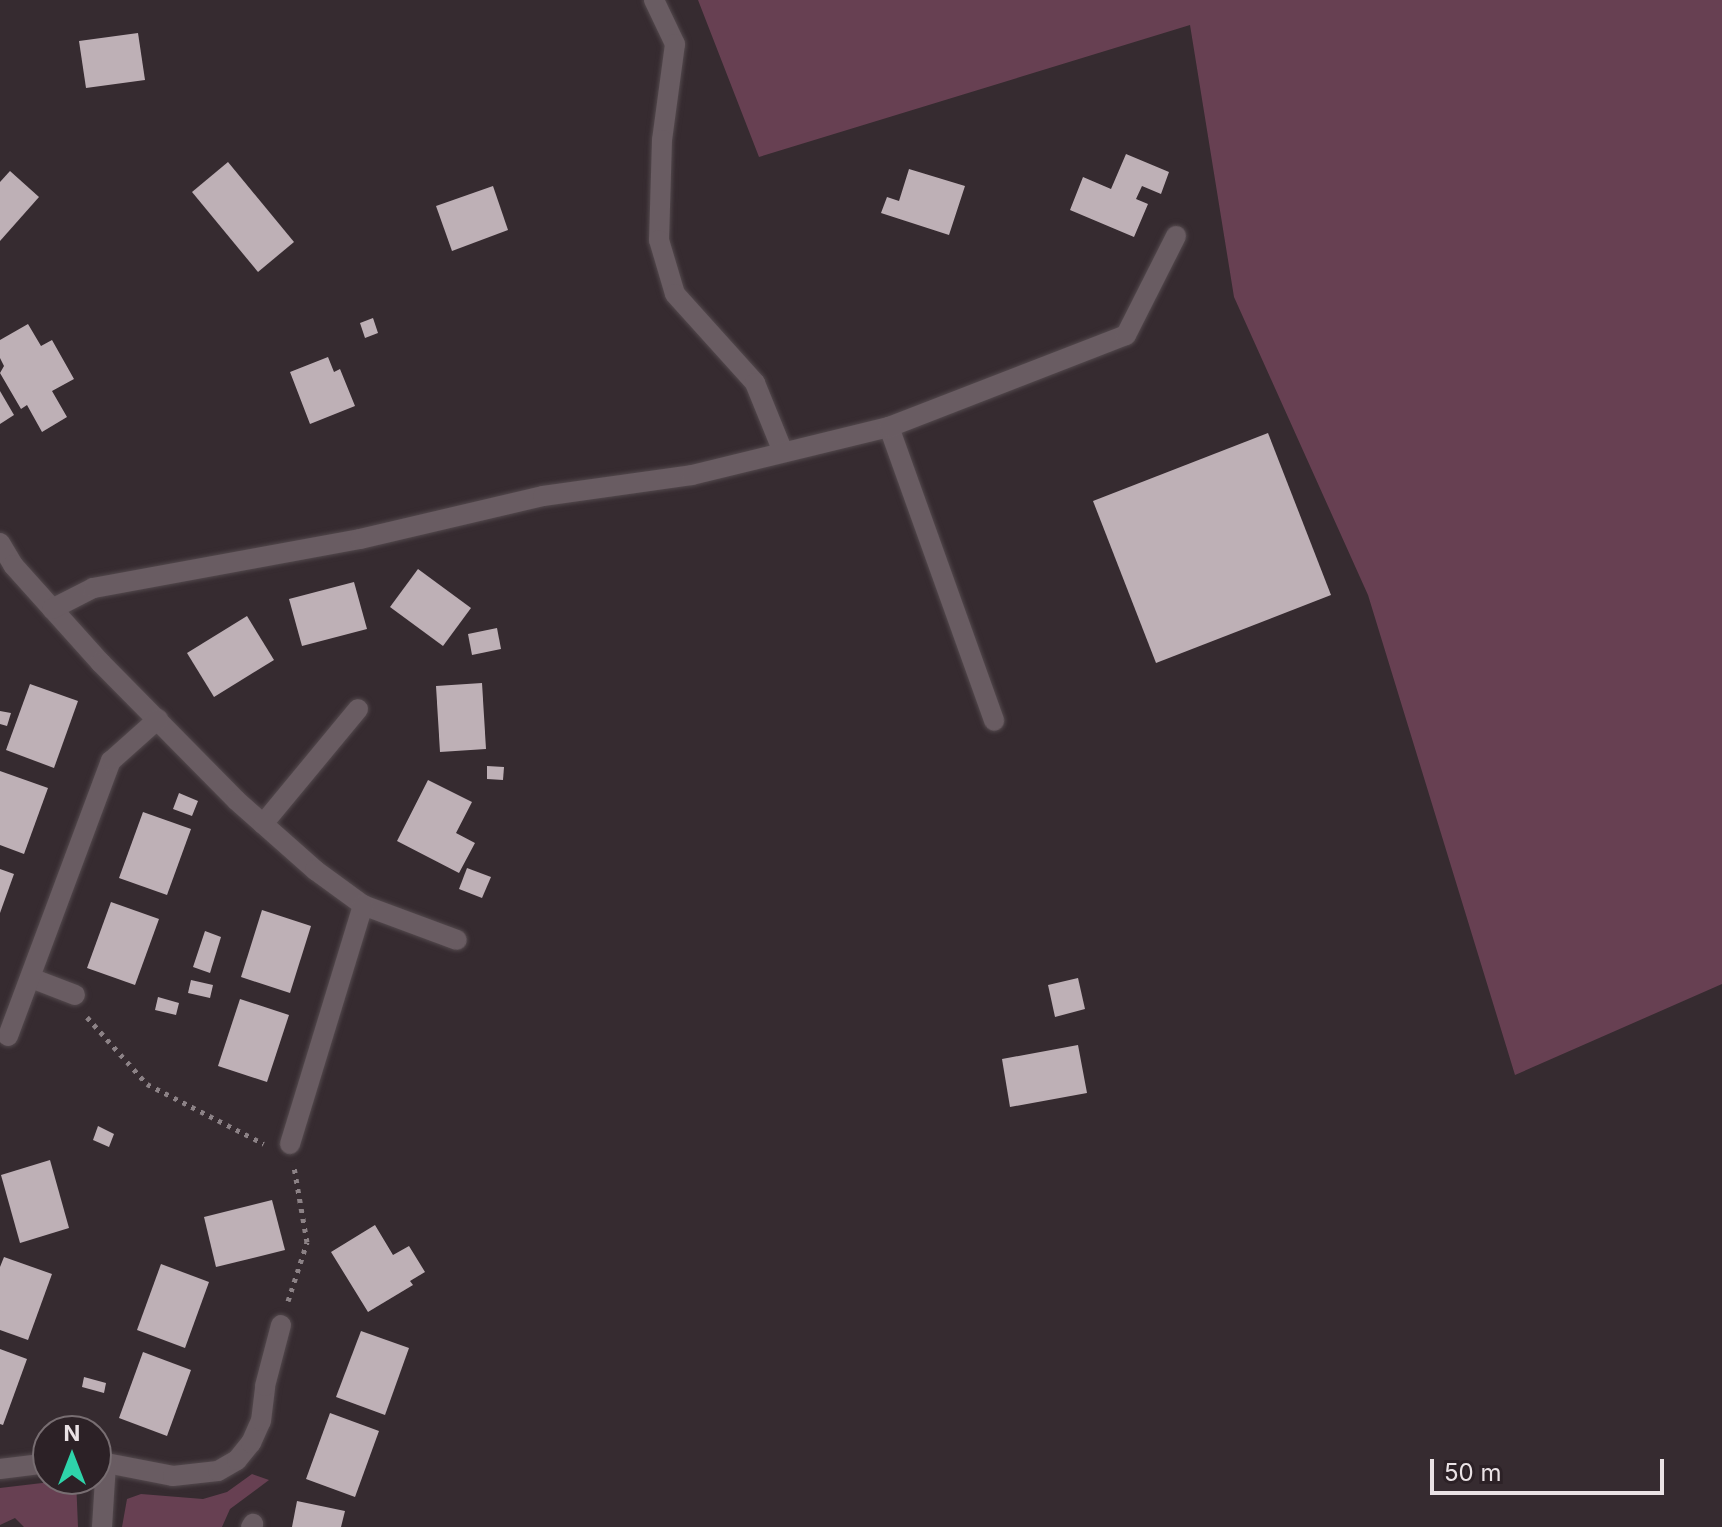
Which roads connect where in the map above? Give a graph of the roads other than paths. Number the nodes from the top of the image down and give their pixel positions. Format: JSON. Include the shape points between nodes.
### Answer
{"nodes":[{"id":1,"x":654,"y":0,"type":"edge"},
{"id":2,"x":1176,"y":236,"type":"dead end"},
{"id":3,"x":889,"y":427,"type":"junction"},
{"id":4,"x":783,"y":452,"type":"junction"},
{"id":5,"x":0,"y":543,"type":"edge"},
{"id":6,"x":52,"y":609,"type":"junction"},
{"id":7,"x":358,"y":709,"type":"dead end"},
{"id":8,"x":158,"y":719,"type":"junction"},
{"id":9,"x":994,"y":721,"type":"dead end"},
{"id":10,"x":263,"y":824,"type":"junction"},
{"id":11,"x":363,"y":905,"type":"junction"},
{"id":12,"x":457,"y":940,"type":"dead end"},
{"id":13,"x":31,"y":978,"type":"junction"},
{"id":14,"x":75,"y":995,"type":"road end"},
{"id":15,"x":8,"y":1036,"type":"dead end"},
{"id":16,"x":290,"y":1144,"type":"road end"},
{"id":17,"x":281,"y":1325,"type":"road end"},
{"id":18,"x":112,"y":1464,"type":"edge"},
{"id":19,"x":32,"y":1465,"type":"edge"},
{"id":20,"x":0,"y":1469,"type":"edge"},
{"id":21,"x":102,"y":1495,"type":"edge"},
{"id":22,"x":102,"y":1527,"type":"edge"}],
"edges":[{"from":1,"to":4,"type":"street","via":[[675,44],[662,140],[659,240],[675,294],[755,383]]},
{"from":2,"to":3,"type":"street","via":[[1126,335]]},
{"from":3,"to":4,"type":"street"},
{"from":3,"to":9,"type":"street"},
{"from":4,"to":6,"type":"street","via":[[692,475],[543,496],[360,539],[93,588]]},
{"from":5,"to":6,"type":"street"},
{"from":6,"to":8,"type":"street"},
{"from":7,"to":10,"type":"street"},
{"from":8,"to":10,"type":"street"},
{"from":8,"to":13,"type":"street","via":[[111,761]]},
{"from":10,"to":11,"type":"street"},
{"from":11,"to":12,"type":"street"},
{"from":11,"to":16,"type":"street"},
{"from":13,"to":14,"type":"street"},
{"from":13,"to":15,"type":"street"},
{"from":17,"to":18,"type":"street","via":[[261,1421],[237,1460],[218,1471],[173,1476]]},
{"from":19,"to":20,"type":"street"},
{"from":21,"to":22,"type":"street"}]}
